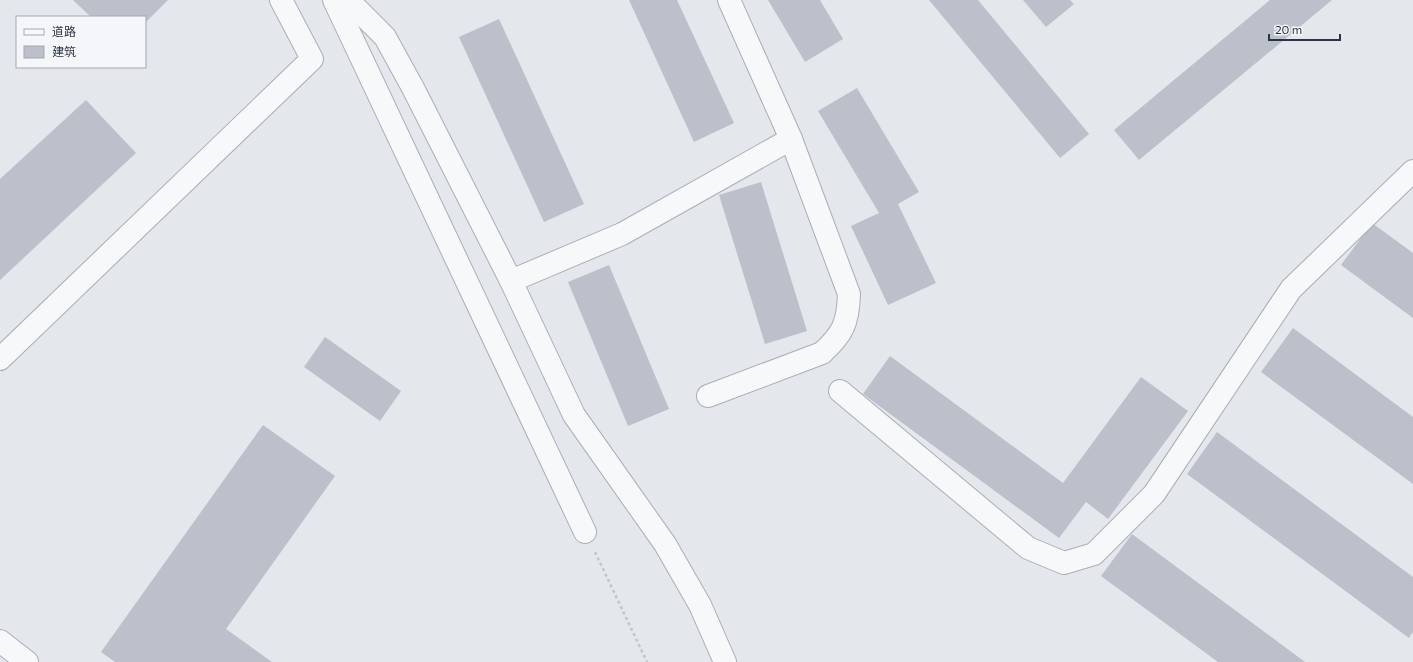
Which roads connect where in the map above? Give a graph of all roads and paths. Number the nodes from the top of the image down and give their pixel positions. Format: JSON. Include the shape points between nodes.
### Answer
{"nodes":[{"id":1,"x":281,"y":0,"type":"edge"},
{"id":2,"x":334,"y":0,"type":"edge"},
{"id":3,"x":348,"y":0,"type":"edge"},
{"id":4,"x":729,"y":0,"type":"edge"},
{"id":5,"x":791,"y":139,"type":"junction"},
{"id":6,"x":1413,"y":172,"type":"edge"},
{"id":7,"x":511,"y":281,"type":"junction"},
{"id":8,"x":0,"y":359,"type":"edge"},
{"id":9,"x":840,"y":391,"type":"dead end"},
{"id":10,"x":708,"y":396,"type":"dead end"},
{"id":11,"x":585,"y":532,"type":"joint"},
{"id":12,"x":0,"y":641,"type":"edge"},
{"id":13,"x":28,"y":662,"type":"edge"},
{"id":14,"x":647,"y":662,"type":"edge"},
{"id":15,"x":726,"y":662,"type":"edge"}],
"edges":[{"from":1,"to":8,"type":"street","via":[[312,59]]},
{"from":2,"to":11,"type":"street"},
{"from":3,"to":7,"type":"street","via":[[385,37]]},
{"from":4,"to":5,"type":"street"},
{"from":5,"to":7,"type":"street","via":[[622,234]]},
{"from":5,"to":10,"type":"street","via":[[849,294],[844,328],[822,353]]},
{"from":6,"to":9,"type":"street","via":[[1291,290],[1154,494],[1094,554],[1064,563],[1028,548]]},
{"from":7,"to":15,"type":"street","via":[[574,415],[665,544],[700,605]]},
{"from":11,"to":14,"type":"path"},
{"from":12,"to":13,"type":"street"}]}
